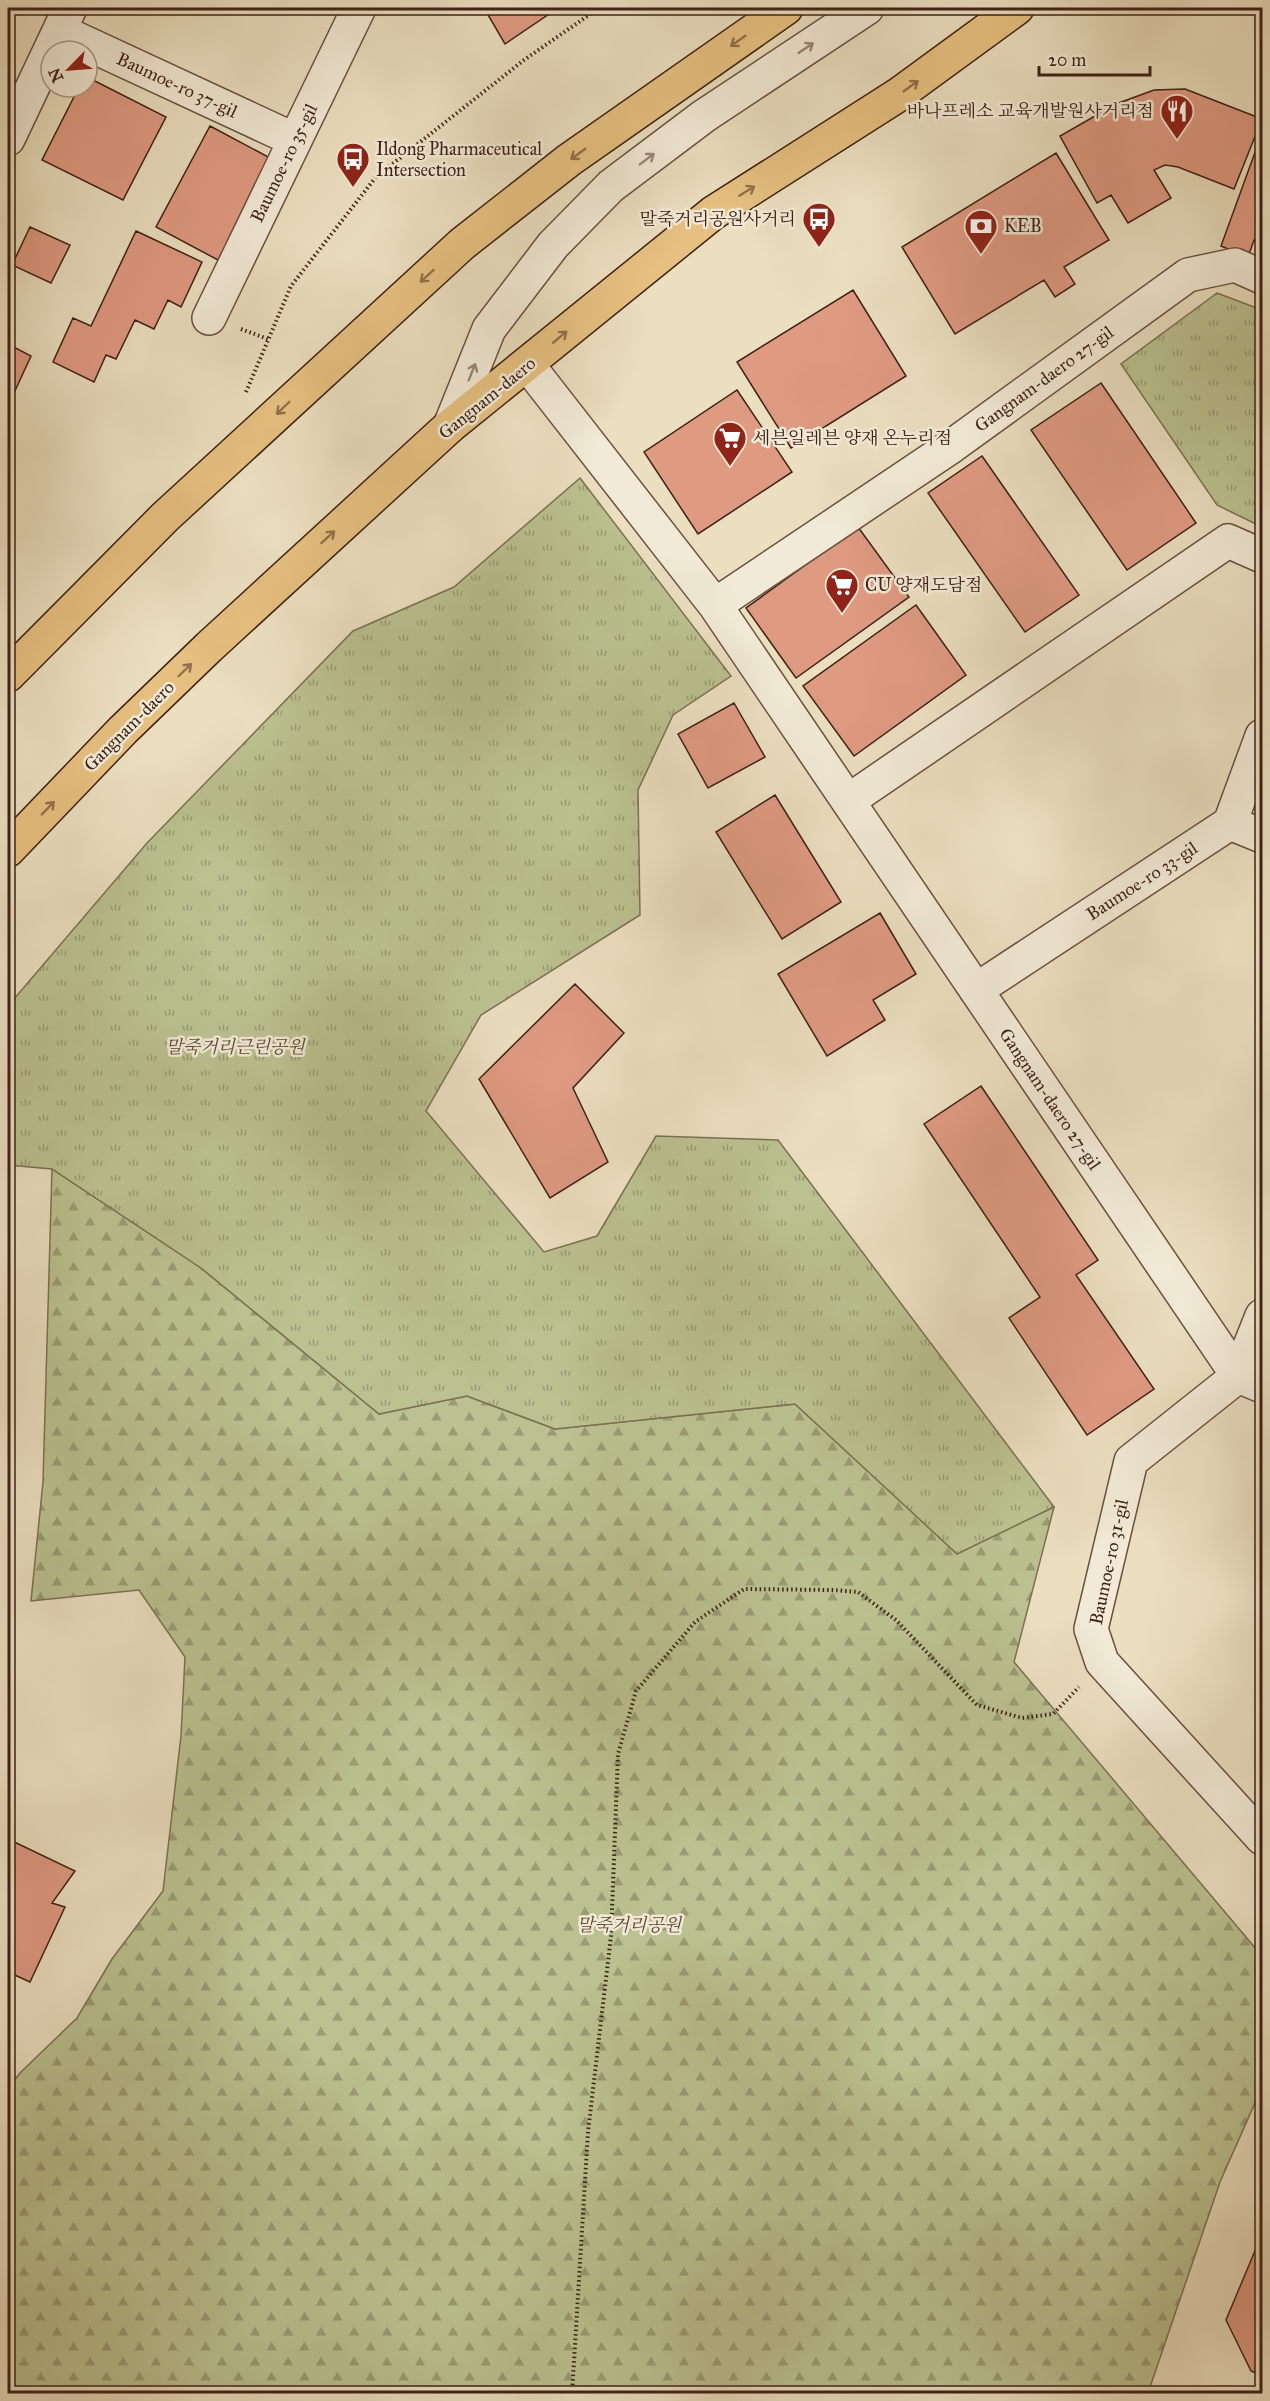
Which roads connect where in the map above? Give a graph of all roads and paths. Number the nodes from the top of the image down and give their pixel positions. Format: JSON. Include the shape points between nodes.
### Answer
{"nodes":[{"id":1,"x":359,"y":8,"type":"edge"},
{"id":2,"x":599,"y":8,"type":"edge"},
{"id":3,"x":786,"y":8,"type":"edge"},
{"id":4,"x":867,"y":8,"type":"edge"},
{"id":5,"x":1017,"y":8,"type":"edge"},
{"id":6,"x":65,"y":19,"type":"edge"},
{"id":7,"x":8,"y":139,"type":"edge"},
{"id":8,"x":295,"y":140,"type":"junction"},
{"id":9,"x":1263,"y":277,"type":"edge"},
{"id":10,"x":209,"y":318,"type":"dead end"},
{"id":11,"x":527,"y":364,"type":"junction"},
{"id":12,"x":243,"y":399,"type":"dead end"},
{"id":13,"x":450,"y":426,"type":"junction"},
{"id":14,"x":1263,"y":556,"type":"edge"},
{"id":15,"x":715,"y":605,"type":"junction"},
{"id":16,"x":8,"y":675,"type":"edge"},
{"id":17,"x":1263,"y":736,"type":"edge"},
{"id":18,"x":848,"y":801,"type":"junction"},
{"id":19,"x":1230,"y":823,"type":"junction"},
{"id":20,"x":1263,"y":836,"type":"edge"},
{"id":21,"x":8,"y":850,"type":"edge"},
{"id":22,"x":976,"y":990,"type":"junction"},
{"id":23,"x":1263,"y":1316,"type":"edge"},
{"id":24,"x":1250,"y":1381,"type":"edge"},
{"id":25,"x":1102,"y":1662,"type":"junction"},
{"id":26,"x":1263,"y":1838,"type":"edge"},
{"id":27,"x":572,"y":2394,"type":"edge"}],
"edges":[{"from":1,"to":8,"type":"street","name":"Baumoe-ro 35-gil"},
{"from":2,"to":12,"type":"path","via":[[524,60],[376,177],[291,286]]},
{"from":3,"to":16,"type":"main road","one_way":true,"via":[[569,160],[462,244],[165,517]]},
{"from":13,"to":4,"type":"street","one_way":true,"via":[[489,329],[553,244],[611,186],[704,116]]},
{"from":11,"to":5,"type":"main road","name":"Gangnam-daero","one_way":true,"via":[[713,213],[898,95]]},
{"from":6,"to":7,"type":"street","name":"Baumoe-ro 37-gil"},
{"from":6,"to":8,"type":"street","name":"Baumoe-ro 37-gil"},
{"from":8,"to":10,"type":"street","name":"Baumoe-ro 35-gil"},
{"from":9,"to":15,"type":"street","name":"Gangnam-daero 27-gil","via":[[1235,265],[1188,275],[952,446]]},
{"from":11,"to":13,"type":"main road","name":"Gangnam-daero"},
{"from":11,"to":15,"type":"street","name":"Gangnam-daero 27-gil"},
{"from":21,"to":13,"type":"main road","name":"Gangnam-daero","one_way":true,"via":[[192,663]]},
{"from":14,"to":18,"type":"street","via":[[1228,541]]},
{"from":15,"to":18,"type":"street","name":"Gangnam-daero 27-gil"},
{"from":17,"to":19,"type":"street"},
{"from":18,"to":22,"type":"street","name":"Gangnam-daero 27-gil"},
{"from":19,"to":20,"type":"street"},
{"from":19,"to":22,"type":"street","name":"Baumoe-ro 33-gil"},
{"from":22,"to":24,"type":"street","name":"Gangnam-daero 27-gil"},
{"from":23,"to":24,"type":"street","name":"Baumoe-ro 31-gil"},
{"from":24,"to":25,"type":"street","name":"Baumoe-ro 31-gil","via":[[1131,1461],[1091,1629]]},
{"from":25,"to":26,"type":"street","name":"Baumoe-ro 31-gil"},
{"from":25,"to":27,"type":"path","via":[[1053,1714],[1022,1718],[977,1705],[896,1620],[858,1592],[744,1589],[695,1622],[636,1691],[618,1754],[611,1936],[588,2132]]}]}
